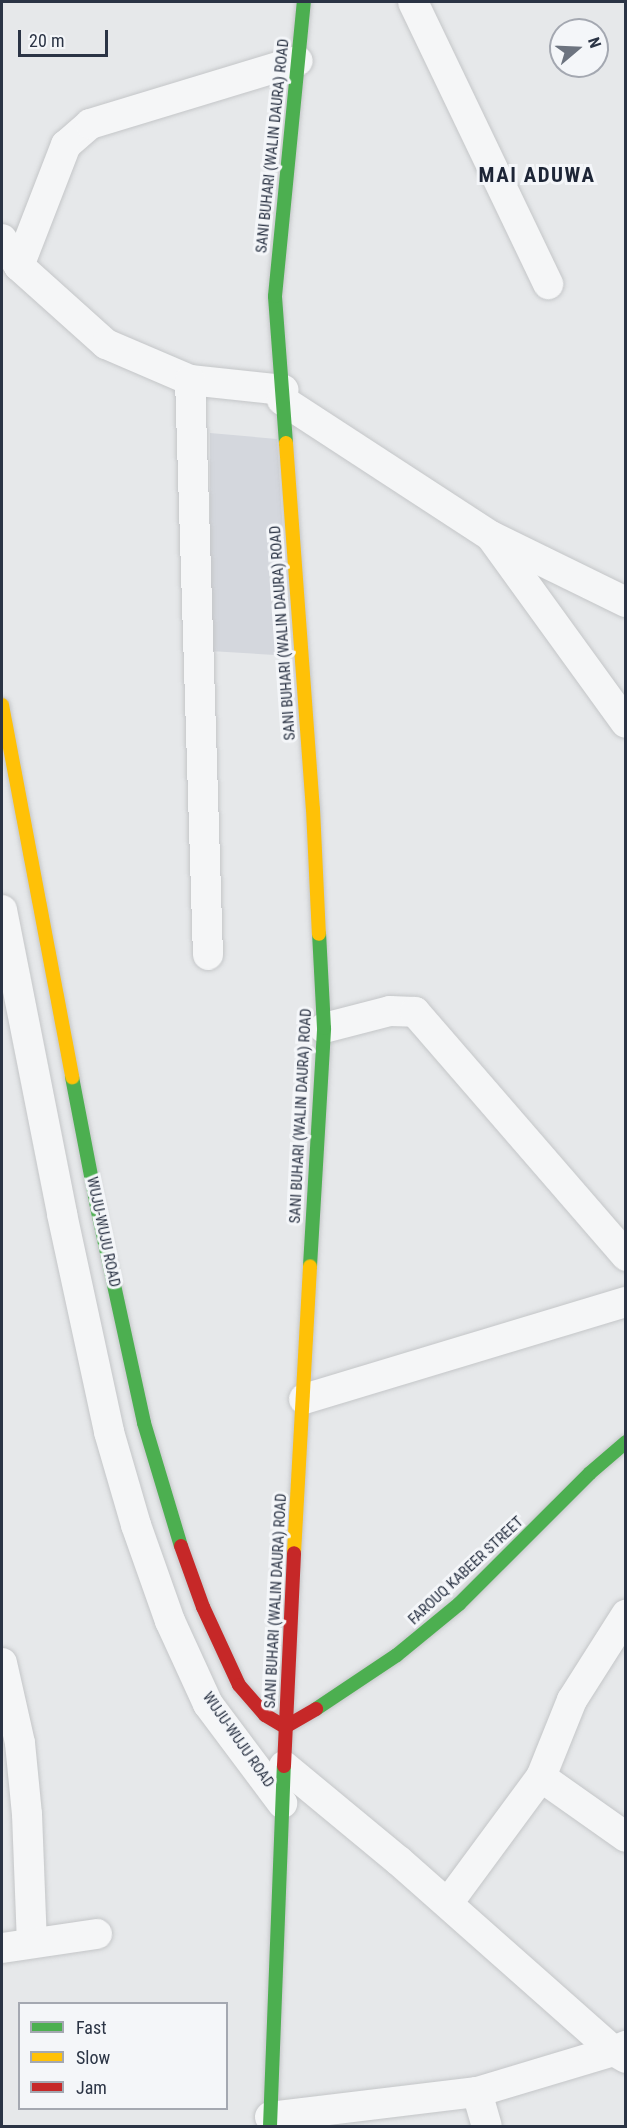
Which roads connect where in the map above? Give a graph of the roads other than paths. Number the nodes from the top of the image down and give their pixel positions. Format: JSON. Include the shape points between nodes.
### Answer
{"nodes":[{"id":1,"x":304,"y":2,"type":"edge"},
{"id":2,"x":413,"y":2,"type":"edge"},
{"id":3,"x":298,"y":61,"type":"junction"},
{"id":4,"x":2,"y":239,"type":"edge"},
{"id":5,"x":19,"y":266,"type":"junction"},
{"id":6,"x":548,"y":284,"type":"dead end"},
{"id":7,"x":190,"y":380,"type":"junction"},
{"id":8,"x":282,"y":395,"type":"junction"},
{"id":9,"x":491,"y":536,"type":"junction"},
{"id":10,"x":626,"y":602,"type":"edge"},
{"id":11,"x":2,"y":705,"type":"edge"},
{"id":12,"x":626,"y":723,"type":"edge"},
{"id":13,"x":2,"y":910,"type":"edge"},
{"id":14,"x":208,"y":955,"type":"dead end"},
{"id":15,"x":324,"y":1028,"type":"junction"},
{"id":16,"x":626,"y":1256,"type":"edge"},
{"id":17,"x":626,"y":1302,"type":"edge"},
{"id":18,"x":304,"y":1399,"type":"junction"},
{"id":19,"x":624,"y":1446,"type":"edge"},
{"id":20,"x":626,"y":1615,"type":"edge"},
{"id":21,"x":2,"y":1663,"type":"edge"},
{"id":22,"x":285,"y":1727,"type":"junction"},
{"id":23,"x":284,"y":1766,"type":"junction"},
{"id":24,"x":541,"y":1777,"type":"junction"},
{"id":25,"x":282,"y":1803,"type":"junction"},
{"id":26,"x":626,"y":1837,"type":"edge"},
{"id":27,"x":448,"y":1903,"type":"junction"},
{"id":28,"x":97,"y":1934,"type":"dead end"},
{"id":29,"x":32,"y":1943,"type":"junction"},
{"id":30,"x":2,"y":1948,"type":"edge"},
{"id":31,"x":622,"y":2051,"type":"edge"},
{"id":32,"x":477,"y":2092,"type":"junction"},
{"id":33,"x":270,"y":2122,"type":"edge"},
{"id":34,"x":487,"y":2127,"type":"edge"}],
"edges":[{"from":1,"to":3,"type":"street","name":"SANI BUHARI (WALIN DAURA) ROAD"},
{"from":2,"to":6,"type":"street"},
{"from":3,"to":5,"type":"street","via":[[90,124],[66,145]]},
{"from":3,"to":8,"type":"street","name":"SANI BUHARI (WALIN DAURA) ROAD","via":[[274,296]]},
{"from":4,"to":5,"type":"street"},
{"from":5,"to":7,"type":"street","via":[[106,344]]},
{"from":7,"to":8,"type":"street"},
{"from":7,"to":14,"type":"street"},
{"from":8,"to":9,"type":"street"},
{"from":8,"to":15,"type":"street","name":"SANI BUHARI (WALIN DAURA) ROAD","via":[[313,809]]},
{"from":9,"to":10,"type":"street"},
{"from":9,"to":12,"type":"street"},
{"from":11,"to":22,"type":"street","name":"WUJU-WUJU ROAD","via":[[72,1082],[144,1423],[170,1514],[203,1607],[239,1685],[265,1715]]},
{"from":13,"to":25,"type":"street","name":"WUJU-WUJU ROAD","via":[[104,1409],[136,1525],[170,1621],[208,1704]]},
{"from":15,"to":16,"type":"street","via":[[390,1011],[415,1012]]},
{"from":15,"to":18,"type":"street","name":"SANI BUHARI (WALIN DAURA) ROAD"},
{"from":17,"to":18,"type":"street"},
{"from":18,"to":22,"type":"street","name":"SANI BUHARI (WALIN DAURA) ROAD"},
{"from":19,"to":22,"type":"street","name":"FAROUQ KABEER STREET","via":[[459,1604],[398,1655],[333,1700]]},
{"from":20,"to":24,"type":"street","via":[[572,1700]]},
{"from":21,"to":29,"type":"street","via":[[21,1755]]},
{"from":22,"to":23,"type":"street","name":"SANI BUHARI (WALIN DAURA) ROAD"},
{"from":23,"to":25,"type":"street","name":"SANI BUHARI (WALIN DAURA) ROAD"},
{"from":23,"to":27,"type":"street"},
{"from":24,"to":26,"type":"street"},
{"from":24,"to":27,"type":"street"},
{"from":25,"to":33,"type":"street","name":"SANI BUHARI (WALIN DAURA) ROAD"},
{"from":27,"to":31,"type":"street"},
{"from":28,"to":29,"type":"street"},
{"from":29,"to":30,"type":"street"},
{"from":31,"to":32,"type":"street"},
{"from":32,"to":33,"type":"street"},
{"from":32,"to":34,"type":"street"}]}
